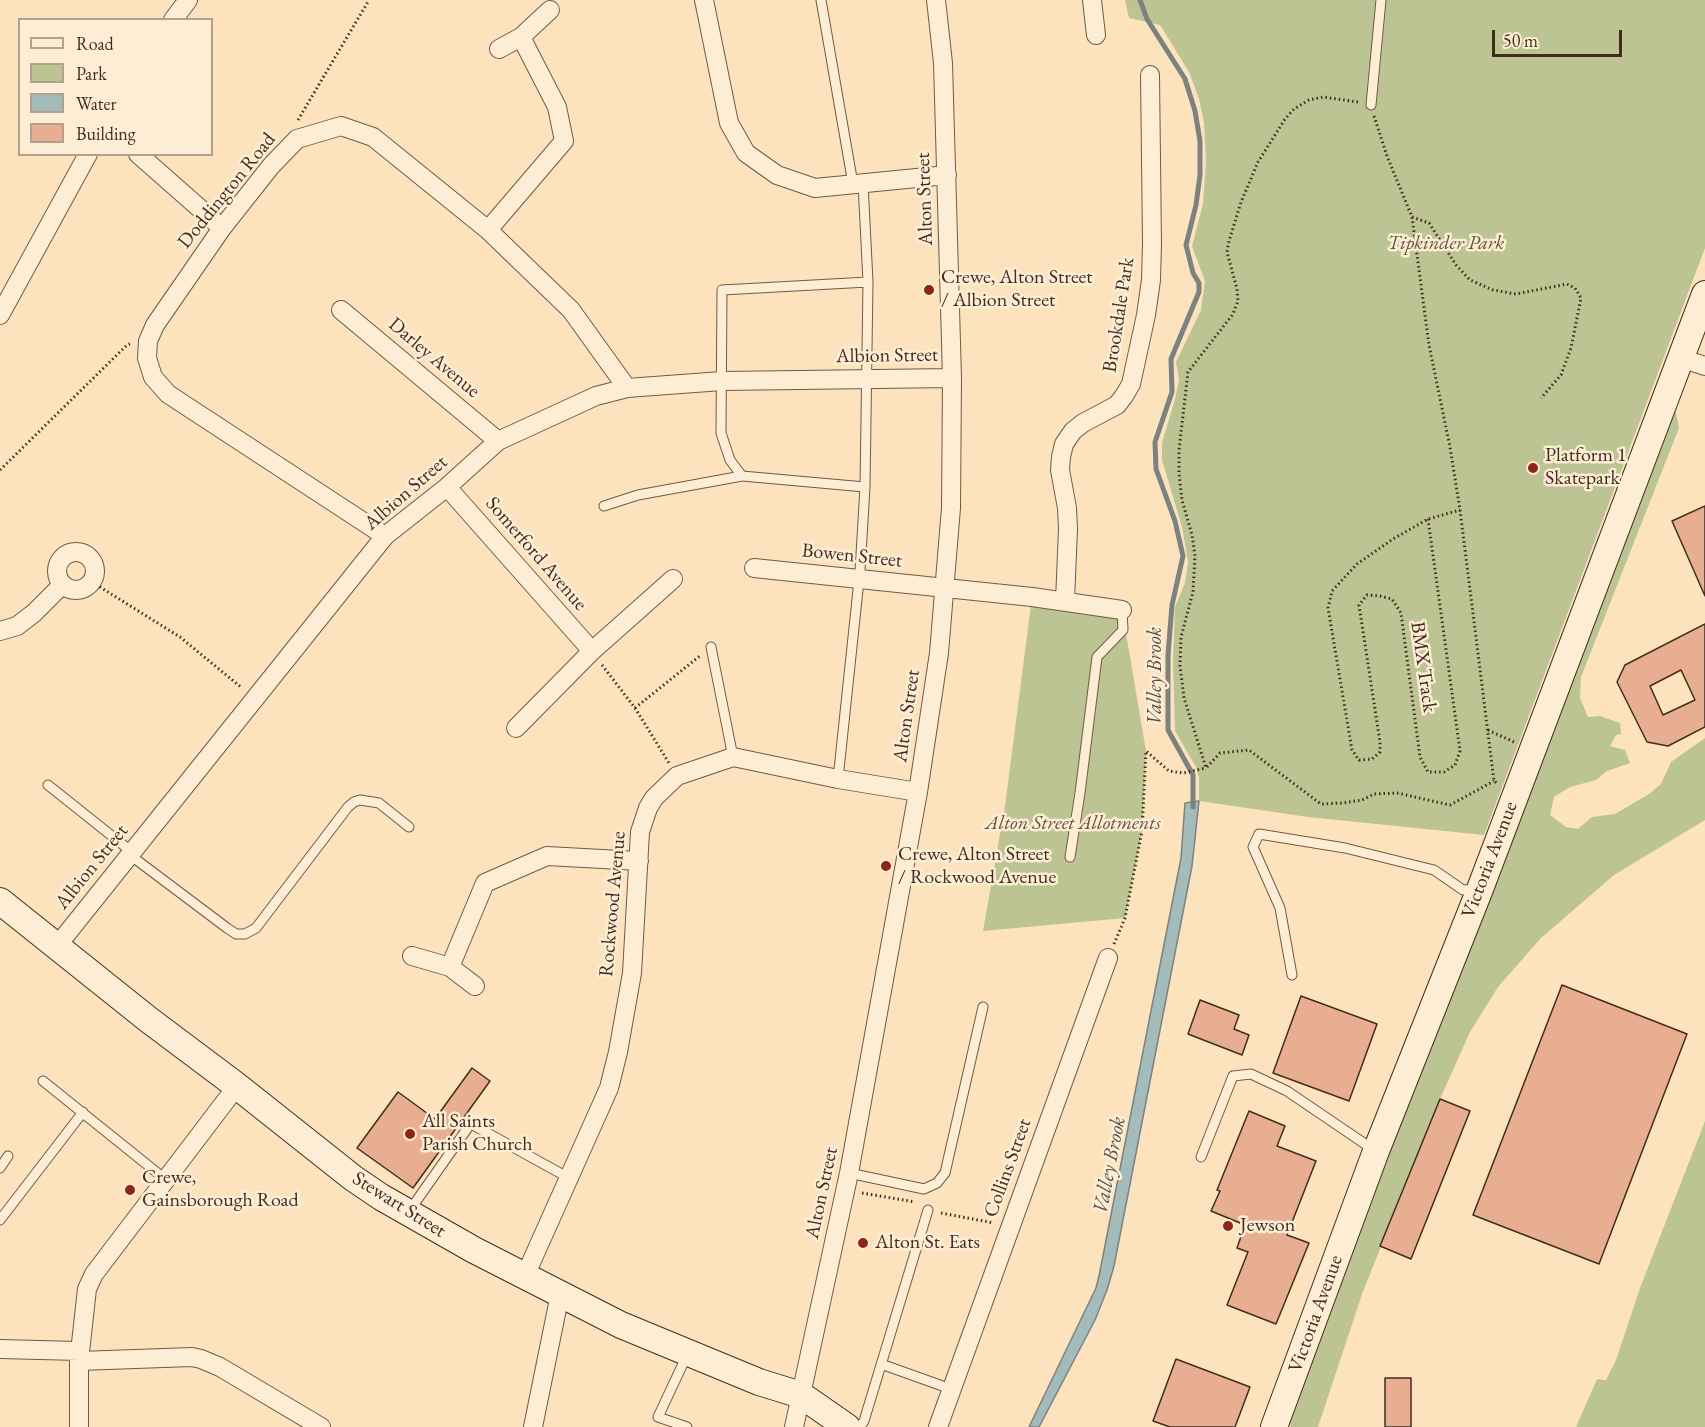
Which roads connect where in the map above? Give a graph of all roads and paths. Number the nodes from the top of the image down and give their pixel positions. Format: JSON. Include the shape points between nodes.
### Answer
{"nodes":[{"id":1,"x":188,"y":0,"type":"edge"},
{"id":2,"x":369,"y":0,"type":"edge"},
{"id":3,"x":704,"y":0,"type":"edge"},
{"id":4,"x":820,"y":0,"type":"edge"},
{"id":5,"x":936,"y":0,"type":"edge"},
{"id":6,"x":1092,"y":0,"type":"edge"},
{"id":7,"x":1381,"y":0,"type":"edge"},
{"id":8,"x":550,"y":10,"type":"dead end"},
{"id":9,"x":174,"y":18,"type":"edge"},
{"id":10,"x":1096,"y":35,"type":"dead end"},
{"id":11,"x":521,"y":37,"type":"junction"},
{"id":12,"x":499,"y":49,"type":"dead end"},
{"id":13,"x":1150,"y":75,"type":"dead end"},
{"id":14,"x":1371,"y":105,"type":"junction"},
{"id":15,"x":296,"y":123,"type":"dead end"},
{"id":16,"x":87,"y":156,"type":"edge"},
{"id":17,"x":140,"y":156,"type":"edge"},
{"id":18,"x":947,"y":175,"type":"junction"},
{"id":19,"x":858,"y":183,"type":"junction"},
{"id":20,"x":1412,"y":217,"type":"junction"},
{"id":21,"x":222,"y":228,"type":"junction"},
{"id":22,"x":488,"y":230,"type":"junction"},
{"id":23,"x":868,"y":282,"type":"junction"},
{"id":24,"x":1705,"y":294,"type":"edge"},
{"id":25,"x":341,"y":310,"type":"dead end"},
{"id":26,"x":0,"y":315,"type":"edge"},
{"id":27,"x":148,"y":341,"type":"junction"},
{"id":28,"x":1680,"y":358,"type":"junction"},
{"id":29,"x":1705,"y":366,"type":"edge"},
{"id":30,"x":952,"y":378,"type":"junction"},
{"id":31,"x":867,"y":379,"type":"junction"},
{"id":32,"x":722,"y":381,"type":"junction"},
{"id":33,"x":627,"y":388,"type":"junction"},
{"id":34,"x":1541,"y":398,"type":"dead end"},
{"id":35,"x":498,"y":441,"type":"junction"},
{"id":36,"x":0,"y":470,"type":"edge"},
{"id":37,"x":742,"y":476,"type":"junction"},
{"id":38,"x":447,"y":487,"type":"junction"},
{"id":39,"x":865,"y":487,"type":"junction"},
{"id":40,"x":604,"y":506,"type":"dead end"},
{"id":41,"x":1460,"y":510,"type":"junction"},
{"id":42,"x":1428,"y":519,"type":"junction"},
{"id":43,"x":386,"y":536,"type":"junction"},
{"id":44,"x":754,"y":568,"type":"dead end"},
{"id":45,"x":673,"y":579,"type":"dead end"},
{"id":46,"x":859,"y":579,"type":"junction"},
{"id":47,"x":92,"y":582,"type":"junction"},
{"id":48,"x":62,"y":585,"type":"junction"},
{"id":49,"x":945,"y":588,"type":"junction"},
{"id":50,"x":1065,"y":601,"type":"junction"},
{"id":51,"x":1122,"y":610,"type":"joint"},
{"id":52,"x":0,"y":631,"type":"edge"},
{"id":53,"x":711,"y":647,"type":"joint"},
{"id":54,"x":592,"y":651,"type":"junction"},
{"id":55,"x":255,"y":699,"type":"junction"},
{"id":56,"x":634,"y":708,"type":"junction"},
{"id":57,"x":516,"y":728,"type":"dead end"},
{"id":58,"x":1488,"y":730,"type":"junction"},
{"id":59,"x":1532,"y":749,"type":"junction"},
{"id":60,"x":733,"y":757,"type":"junction"},
{"id":61,"x":1206,"y":768,"type":"junction"},
{"id":62,"x":677,"y":776,"type":"junction"},
{"id":63,"x":838,"y":779,"type":"junction"},
{"id":64,"x":48,"y":785,"type":"dead end"},
{"id":65,"x":1505,"y":787,"type":"junction"},
{"id":66,"x":918,"y":792,"type":"junction"},
{"id":67,"x":409,"y":827,"type":"dead end"},
{"id":68,"x":131,"y":854,"type":"junction"},
{"id":69,"x":1070,"y":857,"type":"dead end"},
{"id":70,"x":639,"y":861,"type":"junction"},
{"id":71,"x":1477,"y":896,"type":"junction"},
{"id":72,"x":0,"y":901,"type":"edge"},
{"id":73,"x":57,"y":946,"type":"junction"},
{"id":74,"x":412,"y":956,"type":"dead end"},
{"id":75,"x":1108,"y":958,"type":"joint"},
{"id":76,"x":450,"y":968,"type":"junction"},
{"id":77,"x":1292,"y":975,"type":"dead end"},
{"id":78,"x":476,"y":986,"type":"dead end"},
{"id":79,"x":983,"y":1007,"type":"dead end"},
{"id":80,"x":43,"y":1081,"type":"dead end"},
{"id":81,"x":237,"y":1086,"type":"junction"},
{"id":82,"x":83,"y":1112,"type":"junction"},
{"id":83,"x":1376,"y":1151,"type":"junction"},
{"id":84,"x":8,"y":1156,"type":"dead end"},
{"id":85,"x":1201,"y":1156,"type":"dead end"},
{"id":86,"x":0,"y":1168,"type":"edge"},
{"id":87,"x":568,"y":1178,"type":"junction"},
{"id":88,"x":165,"y":1179,"type":"junction"},
{"id":89,"x":848,"y":1182,"type":"junction"},
{"id":90,"x":928,"y":1210,"type":"junction"},
{"id":91,"x":408,"y":1213,"type":"junction"},
{"id":92,"x":0,"y":1221,"type":"edge"},
{"id":93,"x":1010,"y":1226,"type":"junction"},
{"id":94,"x":525,"y":1276,"type":"junction"},
{"id":95,"x":560,"y":1294,"type":"junction"},
{"id":96,"x":0,"y":1349,"type":"edge"},
{"id":97,"x":688,"y":1352,"type":"junction"},
{"id":98,"x":79,"y":1356,"type":"junction"},
{"id":99,"x":881,"y":1364,"type":"junction"},
{"id":100,"x":951,"y":1389,"type":"junction"},
{"id":101,"x":801,"y":1395,"type":"junction"},
{"id":102,"x":79,"y":1427,"type":"edge"},
{"id":103,"x":321,"y":1427,"type":"edge"},
{"id":104,"x":533,"y":1427,"type":"edge"},
{"id":105,"x":687,"y":1427,"type":"edge"},
{"id":106,"x":794,"y":1427,"type":"edge"},
{"id":107,"x":847,"y":1427,"type":"edge"},
{"id":108,"x":860,"y":1427,"type":"edge"},
{"id":109,"x":938,"y":1427,"type":"edge"},
{"id":110,"x":1274,"y":1427,"type":"edge"}],
"edges":[{"from":1,"to":9,"type":"street"},
{"from":2,"to":15,"type":"path"},
{"from":3,"to":19,"type":"street","via":[[729,123],[746,153],[777,175],[815,188]]},
{"from":4,"to":19,"type":"lane"},
{"from":5,"to":18,"type":"street","name":"Alton Street","via":[[943,63]]},
{"from":6,"to":10,"type":"street"},
{"from":7,"to":14,"type":"lane"},
{"from":8,"to":11,"type":"street"},
{"from":11,"to":12,"type":"street"},
{"from":11,"to":22,"type":"street","via":[[558,107],[564,141]]},
{"from":13,"to":50,"type":"street","name":"Brookdale Park","via":[[1152,243],[1146,315],[1131,384],[1124,396],[1117,405],[1073,431],[1064,444],[1060,471],[1068,530]]},
{"from":14,"to":20,"type":"path"},
{"from":14,"to":61,"type":"path","via":[[1323,97],[1309,100],[1285,119],[1258,162],[1229,241],[1227,252],[1238,301],[1233,314],[1188,372],[1179,473],[1195,556],[1180,666],[1184,698]]},
{"from":16,"to":26,"type":"street"},
{"from":17,"to":21,"type":"street"},
{"from":18,"to":19,"type":"street"},
{"from":18,"to":30,"type":"street","name":"Alton Street"},
{"from":19,"to":23,"type":"lane"},
{"from":20,"to":34,"type":"path","via":[[1429,223],[1470,280],[1515,294],[1567,284],[1575,288],[1581,298],[1562,375]]},
{"from":20,"to":41,"type":"path","via":[[1428,345]]},
{"from":21,"to":22,"type":"street","name":"Doddington Road","via":[[297,139],[340,126],[373,138]]},
{"from":21,"to":27,"type":"street","name":"Doddington Road"},
{"from":22,"to":33,"type":"street","name":"Doddington Road","via":[[571,310]]},
{"from":23,"to":31,"type":"lane"},
{"from":23,"to":32,"type":"lane","via":[[722,290]]},
{"from":24,"to":28,"type":"street","name":"Victoria Avenue"},
{"from":25,"to":35,"type":"street","name":"Darley Avenue"},
{"from":27,"to":36,"type":"path","via":[[127,345]]},
{"from":27,"to":43,"type":"street","via":[[147,358],[153,377],[168,394]]},
{"from":28,"to":29,"type":"street"},
{"from":28,"to":59,"type":"street","name":"Victoria Avenue"},
{"from":30,"to":31,"type":"street","name":"Albion Street"},
{"from":30,"to":49,"type":"street","name":"Alton Street","via":[[951,508]]},
{"from":31,"to":32,"type":"street","name":"Albion Street"},
{"from":31,"to":39,"type":"lane"},
{"from":32,"to":33,"type":"street","name":"Albion Street"},
{"from":32,"to":37,"type":"lane","via":[[722,433],[730,460]]},
{"from":33,"to":35,"type":"street","name":"Albion Street","via":[[596,396]]},
{"from":35,"to":38,"type":"street","name":"Albion Street"},
{"from":37,"to":39,"type":"lane"},
{"from":37,"to":40,"type":"lane","via":[[638,495]]},
{"from":38,"to":43,"type":"street","name":"Albion Street"},
{"from":38,"to":54,"type":"street","name":"Somerford Avenue"},
{"from":39,"to":46,"type":"lane"},
{"from":41,"to":42,"type":"path"},
{"from":41,"to":58,"type":"path"},
{"from":42,"to":42,"type":"path","name":"BMX Track","via":[[1460,751],[1455,765],[1444,772],[1428,772],[1420,757],[1401,613],[1392,599],[1380,596],[1367,595],[1359,605],[1380,752],[1372,759],[1359,760],[1352,750],[1328,608],[1332,591],[1357,564]]},
{"from":43,"to":55,"type":"street","name":"Albion Street"},
{"from":44,"to":46,"type":"street","name":"Bowen Street"},
{"from":45,"to":54,"type":"street"},
{"from":46,"to":49,"type":"street","name":"Bowen Street"},
{"from":46,"to":63,"type":"lane"},
{"from":47,"to":48,"type":"street","via":[[80,591]]},
{"from":47,"to":48,"type":"street","via":[[96,574],[93,561],[74,552],[62,558],[57,567]]},
{"from":47,"to":55,"type":"path","via":[[180,637]]},
{"from":48,"to":52,"type":"street","via":[[17,626]]},
{"from":49,"to":50,"type":"street"},
{"from":49,"to":66,"type":"street","name":"Alton Street"},
{"from":50,"to":51,"type":"street"},
{"from":51,"to":69,"type":"lane","via":[[1123,630],[1097,657]]},
{"from":53,"to":56,"type":"path"},
{"from":53,"to":60,"type":"lane"},
{"from":54,"to":56,"type":"path"},
{"from":54,"to":57,"type":"street"},
{"from":55,"to":68,"type":"street","name":"Albion Street"},
{"from":56,"to":62,"type":"path"},
{"from":58,"to":59,"type":"path"},
{"from":58,"to":65,"type":"path"},
{"from":59,"to":65,"type":"street","name":"Victoria Avenue"},
{"from":60,"to":62,"type":"street","name":"Rockwood Avenue"},
{"from":60,"to":63,"type":"street"},
{"from":61,"to":65,"type":"path","via":[[1221,753],[1250,750],[1321,804],[1397,792],[1450,805]]},
{"from":61,"to":75,"type":"path","via":[[1183,773],[1169,771],[1146,751],[1142,831],[1125,918]]},
{"from":62,"to":70,"type":"street","name":"Rockwood Avenue","via":[[648,808],[640,832]]},
{"from":63,"to":66,"type":"street"},
{"from":64,"to":68,"type":"lane"},
{"from":65,"to":71,"type":"street","name":"Victoria Avenue"},
{"from":66,"to":89,"type":"street","name":"Alton Street"},
{"from":67,"to":68,"type":"lane","via":[[379,803],[354,802],[256,928],[245,934],[236,934]]},
{"from":68,"to":73,"type":"street","name":"Albion Street"},
{"from":70,"to":76,"type":"street","via":[[547,856],[485,883]]},
{"from":70,"to":87,"type":"street","name":"Rockwood Avenue","via":[[632,973],[618,1052],[609,1088]]},
{"from":71,"to":77,"type":"lane","via":[[1434,870],[1345,848],[1258,834],[1253,847],[1280,908]]},
{"from":71,"to":83,"type":"street","name":"Victoria Avenue"},
{"from":72,"to":73,"type":"street","name":"Stewart Street"},
{"from":73,"to":81,"type":"street","name":"Stewart Street"},
{"from":74,"to":76,"type":"street"},
{"from":75,"to":93,"type":"street","name":"Collins Street"},
{"from":76,"to":78,"type":"street"},
{"from":79,"to":89,"type":"lane","via":[[945,1173],[937,1183],[924,1189]]},
{"from":80,"to":82,"type":"lane"},
{"from":81,"to":88,"type":"street"},
{"from":81,"to":91,"type":"street","name":"Stewart Street","via":[[352,1178]]},
{"from":82,"to":88,"type":"lane"},
{"from":82,"to":92,"type":"lane"},
{"from":83,"to":85,"type":"lane","via":[[1287,1090],[1251,1074],[1233,1076]]},
{"from":83,"to":110,"type":"street","name":"Victoria Avenue"},
{"from":84,"to":86,"type":"lane"},
{"from":87,"to":91,"type":"lane","via":[[473,1125]]},
{"from":87,"to":94,"type":"street","name":"Rockwood Avenue"},
{"from":88,"to":98,"type":"street","via":[[94,1274],[87,1289]]},
{"from":89,"to":90,"type":"path","via":[[923,1204]]},
{"from":89,"to":101,"type":"street","name":"Alton Street"},
{"from":90,"to":93,"type":"path"},
{"from":90,"to":99,"type":"lane"},
{"from":91,"to":94,"type":"street","name":"Stewart Street"},
{"from":93,"to":100,"type":"street","name":"Collins Street"},
{"from":94,"to":95,"type":"street","name":"Stewart Street"},
{"from":95,"to":97,"type":"street","name":"Stewart Street","via":[[621,1325]]},
{"from":95,"to":104,"type":"street"},
{"from":96,"to":98,"type":"street"},
{"from":97,"to":101,"type":"street","name":"Stewart Street"},
{"from":97,"to":105,"type":"lane","via":[[658,1417]]},
{"from":98,"to":102,"type":"street"},
{"from":98,"to":103,"type":"street","via":[[201,1359]]},
{"from":99,"to":100,"type":"lane"},
{"from":99,"to":108,"type":"lane"},
{"from":100,"to":109,"type":"street","name":"Collins Street"},
{"from":101,"to":106,"type":"street","name":"Alton Street"},
{"from":101,"to":107,"type":"street","name":"Stewart Street"}]}
